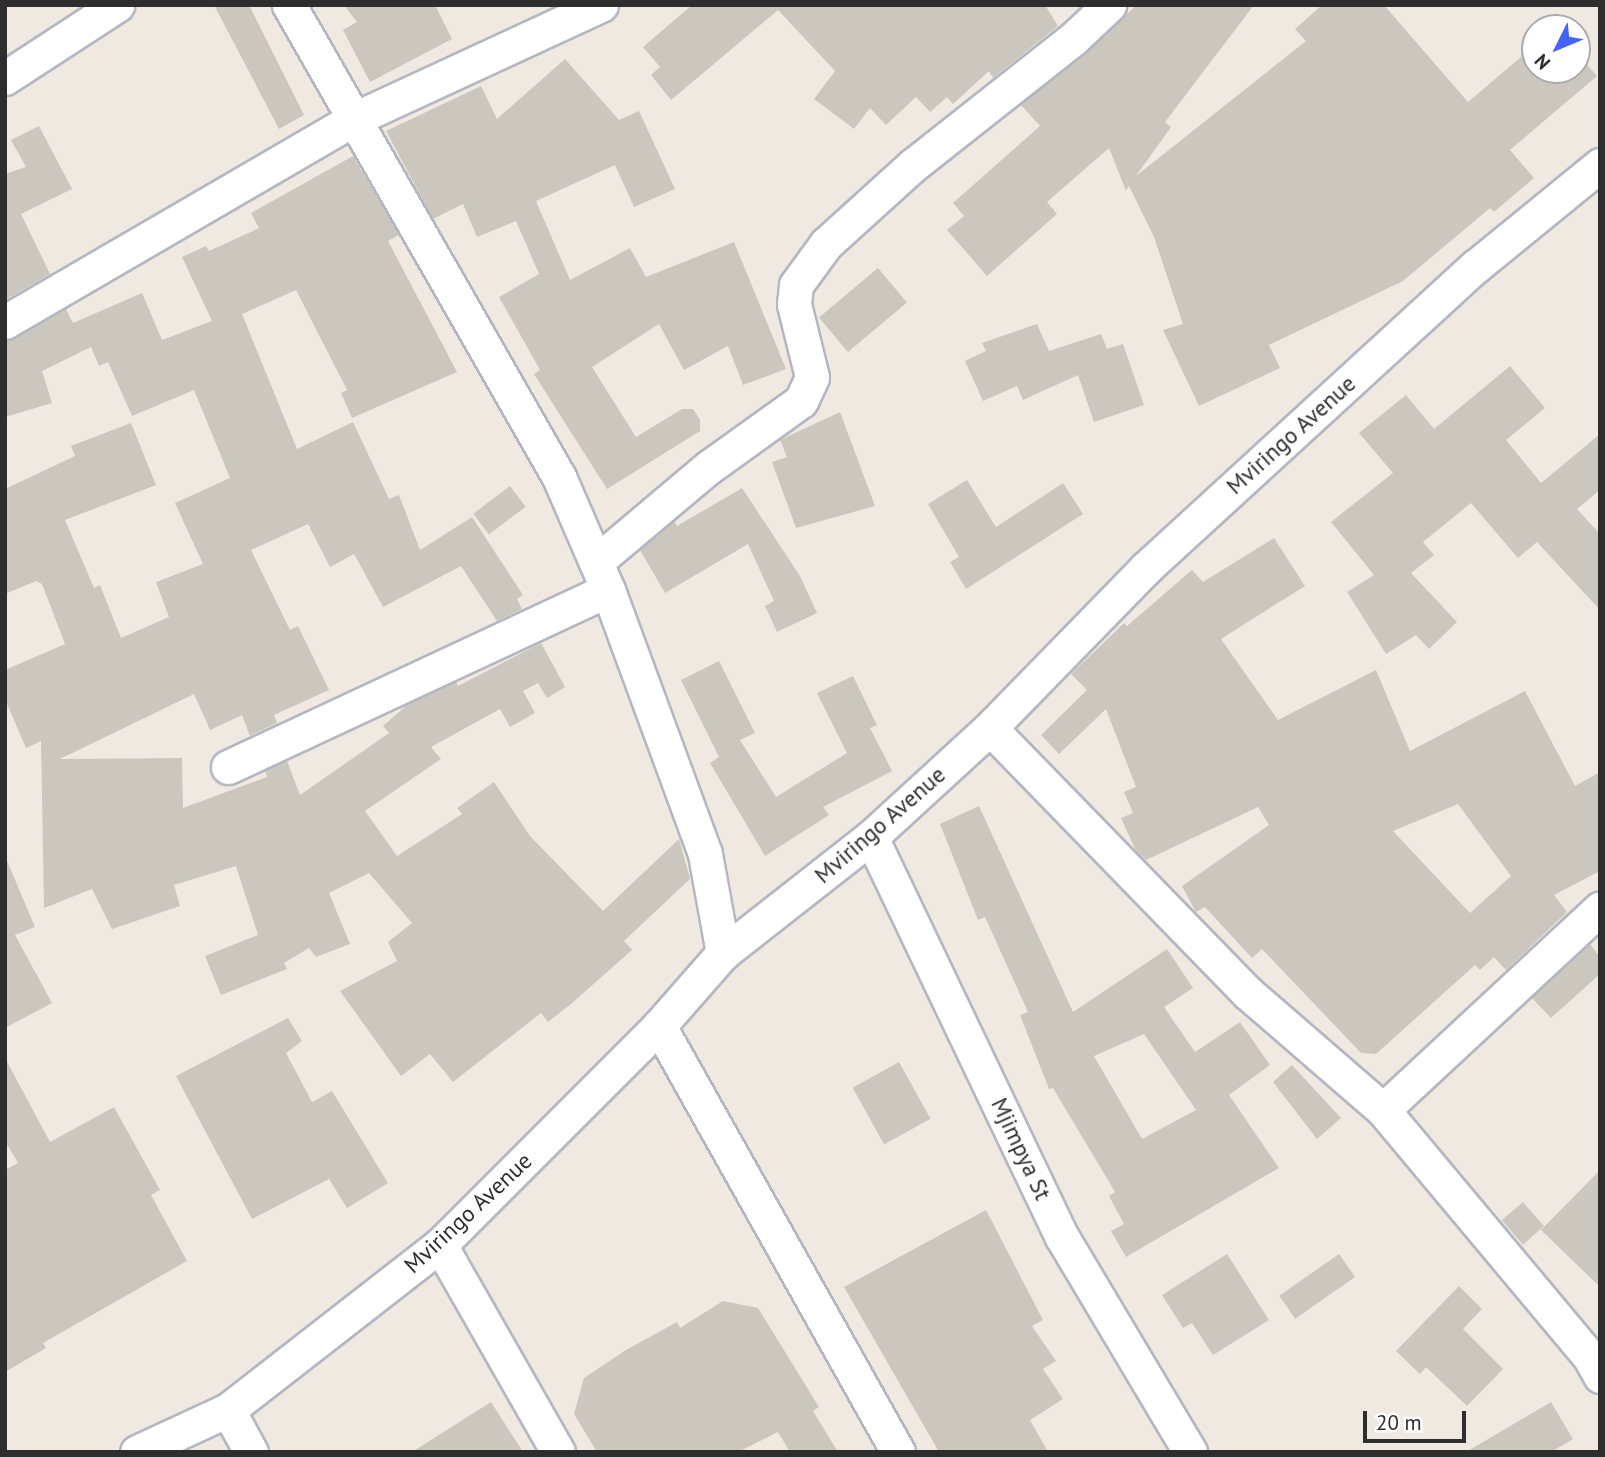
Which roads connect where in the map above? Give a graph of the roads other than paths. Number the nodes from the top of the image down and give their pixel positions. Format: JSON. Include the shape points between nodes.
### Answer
{"nodes":[{"id":1,"x":117,"y":5,"type":"edge"},
{"id":2,"x":289,"y":5,"type":"edge"},
{"id":3,"x":601,"y":5,"type":"edge"},
{"id":4,"x":1109,"y":5,"type":"edge"},
{"id":5,"x":5,"y":78,"type":"edge"},
{"id":6,"x":354,"y":119,"type":"junction"},
{"id":7,"x":1600,"y":165,"type":"edge"},
{"id":8,"x":5,"y":322,"type":"edge"},
{"id":9,"x":602,"y":576,"type":"junction"},
{"id":10,"x":990,"y":728,"type":"junction"},
{"id":11,"x":228,"y":767,"type":"dead end"},
{"id":12,"x":871,"y":837,"type":"junction"},
{"id":13,"x":1600,"y":908,"type":"edge"},
{"id":14,"x":723,"y":954,"type":"junction"},
{"id":15,"x":659,"y":1026,"type":"junction"},
{"id":16,"x":1383,"y":1110,"type":"junction"},
{"id":17,"x":440,"y":1245,"type":"junction"},
{"id":18,"x":1600,"y":1376,"type":"edge"},
{"id":19,"x":228,"y":1410,"type":"junction"},
{"id":20,"x":137,"y":1452,"type":"edge"},
{"id":21,"x":251,"y":1452,"type":"edge"},
{"id":22,"x":558,"y":1452,"type":"edge"},
{"id":23,"x":898,"y":1452,"type":"edge"},
{"id":24,"x":1190,"y":1452,"type":"edge"}],
"edges":[{"from":1,"to":5,"type":"street"},
{"from":2,"to":6,"type":"street"},
{"from":3,"to":6,"type":"street"},
{"from":4,"to":9,"type":"street","via":[[1073,39],[912,166],[826,244],[796,285],[794,304],[812,377],[801,401],[709,467]]},
{"from":6,"to":8,"type":"street"},
{"from":6,"to":9,"type":"street","via":[[559,477]]},
{"from":7,"to":10,"type":"street","name":"Mviringo Avenue","via":[[1476,266],[1146,568]]},
{"from":9,"to":11,"type":"street"},
{"from":9,"to":14,"type":"street","via":[[705,854]]},
{"from":10,"to":12,"type":"street","name":"Mviringo Avenue"},
{"from":10,"to":16,"type":"street","via":[[1248,993]]},
{"from":12,"to":14,"type":"street","name":"Mviringo Avenue"},
{"from":12,"to":24,"type":"street","name":"Mjimpya St","via":[[1062,1237]]},
{"from":13,"to":16,"type":"street"},
{"from":14,"to":15,"type":"street","name":"Mviringo Avenue"},
{"from":15,"to":17,"type":"street","name":"Mviringo Avenue"},
{"from":15,"to":23,"type":"street"},
{"from":16,"to":18,"type":"street","via":[[1589,1356]]},
{"from":17,"to":19,"type":"street","name":"Mviringo Avenue"},
{"from":17,"to":22,"type":"street"},
{"from":19,"to":20,"type":"street","name":"Mviringo Avenue"},
{"from":19,"to":21,"type":"street"}]}
